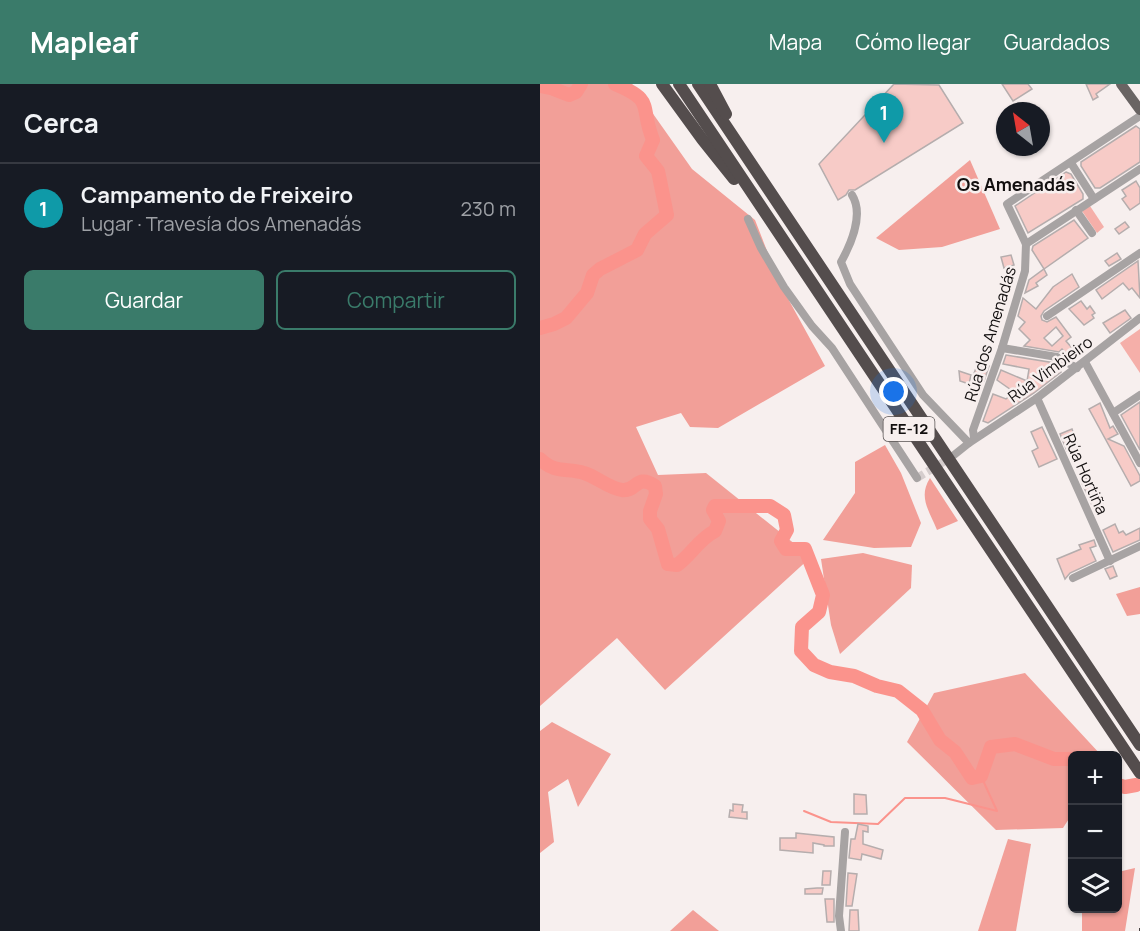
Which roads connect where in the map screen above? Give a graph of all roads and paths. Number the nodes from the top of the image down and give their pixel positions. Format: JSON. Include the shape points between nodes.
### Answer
{"nodes":[{"id":1,"x":662,"y":84,"type":"edge"},
{"id":2,"x":680,"y":84,"type":"edge"},
{"id":3,"x":698,"y":84,"type":"edge"},
{"id":4,"x":710,"y":84,"type":"edge"},
{"id":5,"x":1121,"y":84,"type":"edge"},
{"id":6,"x":1138,"y":104,"type":"edge"},
{"id":7,"x":1140,"y":116,"type":"edge"},
{"id":8,"x":1071,"y":163,"type":"junction"},
{"id":9,"x":1140,"y":169,"type":"edge"},
{"id":10,"x":759,"y":176,"type":"junction"},
{"id":11,"x":852,"y":195,"type":"dead end"},
{"id":12,"x":1094,"y":199,"type":"junction"},
{"id":13,"x":1076,"y":210,"type":"junction"},
{"id":14,"x":748,"y":219,"type":"dead end"},
{"id":15,"x":1092,"y":233,"type":"dead end"},
{"id":16,"x":1026,"y":244,"type":"junction"},
{"id":17,"x":1140,"y":252,"type":"edge"},
{"id":18,"x":802,"y":270,"type":"junction"},
{"id":19,"x":1047,"y":316,"type":"dead end"},
{"id":20,"x":1140,"y":318,"type":"edge"},
{"id":21,"x":1002,"y":348,"type":"junction"},
{"id":22,"x":1085,"y":362,"type":"junction"},
{"id":23,"x":1077,"y":368,"type":"junction"},
{"id":24,"x":1140,"y":395,"type":"edge"},
{"id":25,"x":1037,"y":398,"type":"junction"},
{"id":26,"x":1113,"y":413,"type":"junction"},
{"id":27,"x":971,"y":440,"type":"junction"},
{"id":28,"x":954,"y":455,"type":"tunnel mouth"},
{"id":29,"x":1139,"y":458,"type":"edge"},
{"id":30,"x":917,"y":478,"type":"dead end"},
{"id":31,"x":1140,"y":546,"type":"edge"},
{"id":32,"x":1110,"y":561,"type":"junction"},
{"id":33,"x":1073,"y":578,"type":"dead end"},
{"id":34,"x":1140,"y":745,"type":"edge"},
{"id":35,"x":1140,"y":772,"type":"edge"},
{"id":36,"x":845,"y":832,"type":"dead end"},
{"id":37,"x":841,"y":931,"type":"edge"}],
"edges":[{"from":1,"to":18,"type":"highway"},
{"from":2,"to":18,"type":"highway","number":"FE-12"},
{"from":3,"to":10,"type":"highway","number":"FE-12"},
{"from":4,"to":10,"type":"highway"},
{"from":5,"to":6,"type":"main road"},
{"from":7,"to":8,"type":"street"},
{"from":8,"to":12,"type":"street"},
{"from":8,"to":16,"type":"street","via":[[1006,204]]},
{"from":9,"to":12,"type":"street"},
{"from":10,"to":34,"type":"highway","number":"FE-12"},
{"from":11,"to":27,"type":"street","via":[[857,221],[841,262],[850,284],[923,395]]},
{"from":12,"to":13,"type":"street"},
{"from":13,"to":15,"type":"street"},
{"from":13,"to":16,"type":"street"},
{"from":14,"to":30,"type":"street","via":[[784,287],[832,348]]},
{"from":16,"to":21,"type":"street","name":"Rúa dos Amenadás","via":[[1025,271]]},
{"from":17,"to":19,"type":"street"},
{"from":18,"to":35,"type":"highway","number":"FE-12"},
{"from":20,"to":22,"type":"street","name":"Rúa Vimbieiro"},
{"from":21,"to":23,"type":"street","via":[[1058,357]]},
{"from":21,"to":27,"type":"street","name":"Rúa dos Amenadás"},
{"from":22,"to":23,"type":"street","name":"Rúa Vimbieiro"},
{"from":22,"to":26,"type":"street"},
{"from":23,"to":25,"type":"street","name":"Rúa Vimbieiro"},
{"from":24,"to":26,"type":"street"},
{"from":25,"to":27,"type":"street","name":"Rúa Vimbieiro"},
{"from":25,"to":32,"type":"street","name":"Rúa Hortiña"},
{"from":26,"to":29,"type":"street"},
{"from":27,"to":28,"type":"street","name":"Rúa Vimbieiro"},
{"from":31,"to":32,"type":"street"},
{"from":32,"to":33,"type":"street"},
{"from":36,"to":37,"type":"street"}]}
